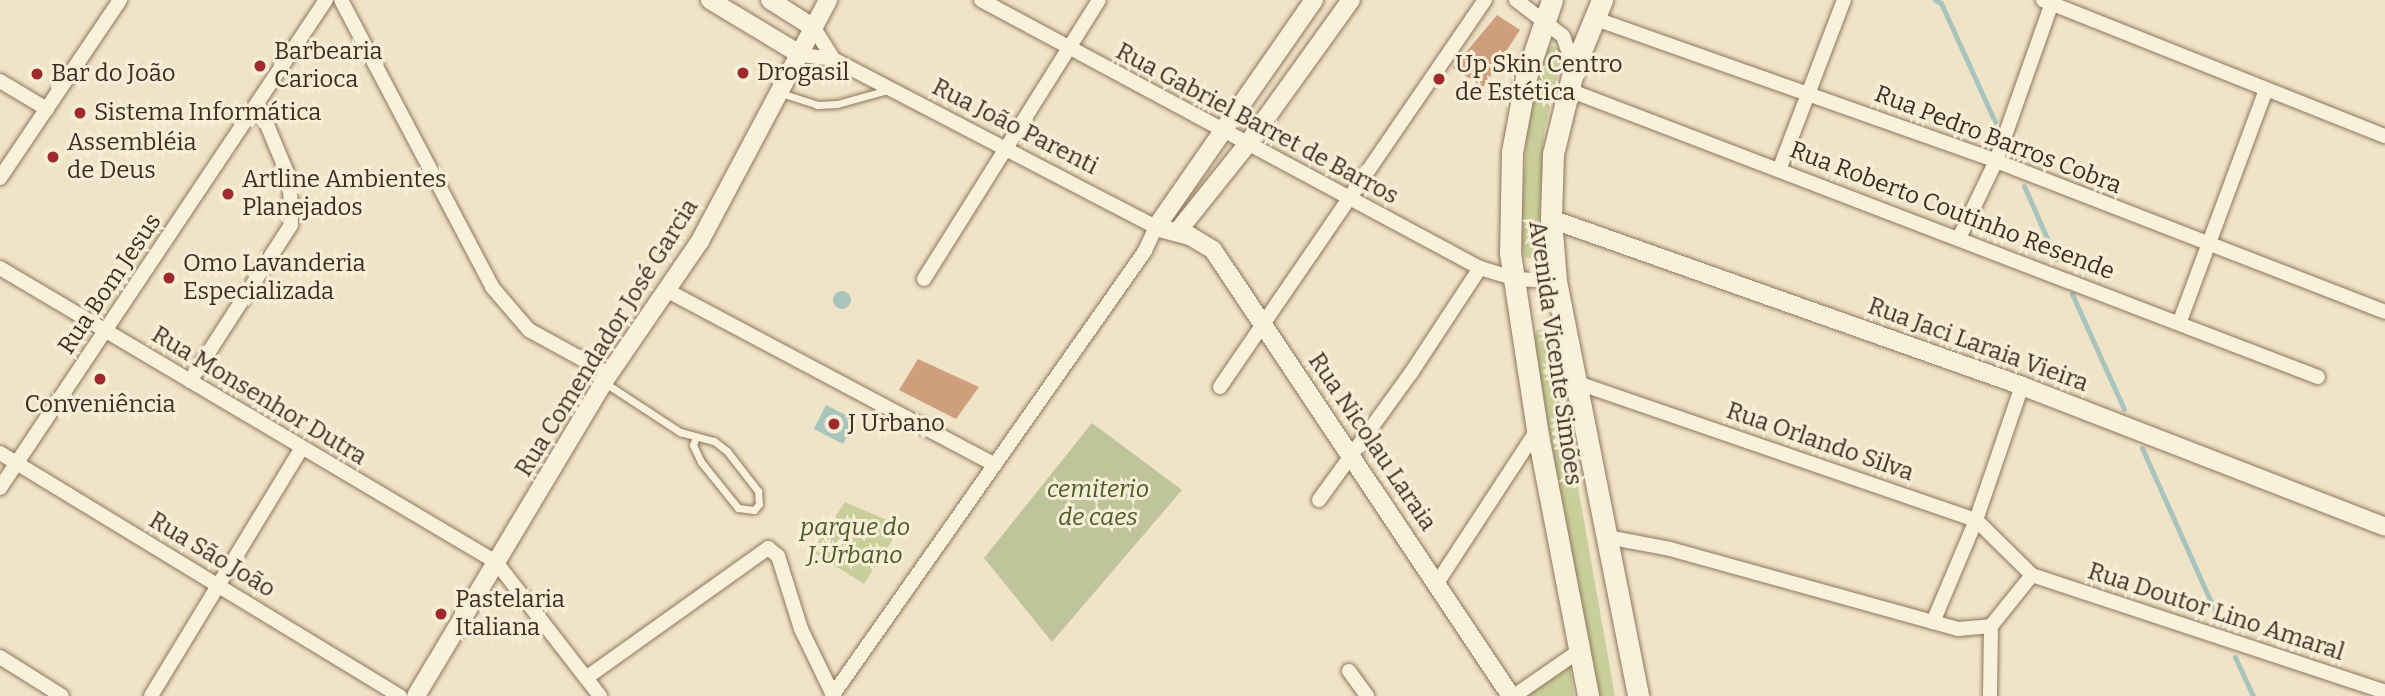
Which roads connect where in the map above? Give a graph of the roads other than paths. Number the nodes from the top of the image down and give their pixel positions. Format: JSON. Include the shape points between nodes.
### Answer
{"nodes":[{"id":1,"x":120,"y":0,"type":"edge"},
{"id":2,"x":326,"y":0,"type":"edge"},
{"id":3,"x":341,"y":0,"type":"edge"},
{"id":4,"x":710,"y":0,"type":"edge"},
{"id":5,"x":770,"y":0,"type":"edge"},
{"id":6,"x":828,"y":0,"type":"edge"},
{"id":7,"x":981,"y":0,"type":"edge"},
{"id":8,"x":1099,"y":0,"type":"edge"},
{"id":9,"x":1314,"y":0,"type":"edge"},
{"id":10,"x":1351,"y":0,"type":"edge"},
{"id":11,"x":1485,"y":0,"type":"edge"},
{"id":12,"x":1516,"y":0,"type":"edge"},
{"id":13,"x":1844,"y":0,"type":"edge"},
{"id":14,"x":2049,"y":1,"type":"edge"},
{"id":15,"x":1548,"y":9,"type":"edge"},
{"id":16,"x":1597,"y":9,"type":"edge"},
{"id":17,"x":814,"y":28,"type":"junction"},
{"id":18,"x":1069,"y":48,"type":"junction"},
{"id":19,"x":801,"y":55,"type":"junction"},
{"id":20,"x":833,"y":59,"type":"junction"},
{"id":21,"x":1574,"y":68,"type":"junction"},
{"id":22,"x":0,"y":81,"type":"edge"},
{"id":23,"x":889,"y":89,"type":"junction"},
{"id":24,"x":1569,"y":90,"type":"junction"},
{"id":25,"x":2265,"y":92,"type":"junction"},
{"id":26,"x":780,"y":93,"type":"junction"},
{"id":27,"x":1807,"y":93,"type":"junction"},
{"id":28,"x":258,"y":103,"type":"junction"},
{"id":29,"x":47,"y":109,"type":"junction"},
{"id":30,"x":1222,"y":133,"type":"junction"},
{"id":31,"x":2385,"y":136,"type":"edge"},
{"id":32,"x":1247,"y":146,"type":"junction"},
{"id":33,"x":1001,"y":150,"type":"junction"},
{"id":34,"x":1996,"y":161,"type":"junction"},
{"id":35,"x":1779,"y":170,"type":"junction"},
{"id":36,"x":0,"y":178,"type":"edge"},
{"id":37,"x":1349,"y":201,"type":"junction"},
{"id":38,"x":1551,"y":219,"type":"junction"},
{"id":39,"x":1156,"y":227,"type":"junction"},
{"id":40,"x":1177,"y":232,"type":"junction"},
{"id":41,"x":1960,"y":236,"type":"junction"},
{"id":42,"x":2209,"y":245,"type":"junction"},
{"id":43,"x":1145,"y":251,"type":"junction"},
{"id":44,"x":0,"y":268,"type":"edge"},
{"id":45,"x":1480,"y":268,"type":"junction"},
{"id":46,"x":924,"y":279,"type":"dead end"},
{"id":47,"x":1515,"y":279,"type":"junction"},
{"id":48,"x":1556,"y":281,"type":"junction"},
{"id":49,"x":668,"y":291,"type":"junction"},
{"id":50,"x":2385,"y":312,"type":"edge"},
{"id":51,"x":2180,"y":321,"type":"junction"},
{"id":52,"x":1264,"y":325,"type":"junction"},
{"id":53,"x":106,"y":332,"type":"junction"},
{"id":54,"x":2318,"y":377,"type":"dead end"},
{"id":55,"x":607,"y":378,"type":"junction"},
{"id":56,"x":190,"y":381,"type":"junction"},
{"id":57,"x":1575,"y":382,"type":"junction"},
{"id":58,"x":2022,"y":386,"type":"junction"},
{"id":59,"x":1220,"y":387,"type":"dead end"},
{"id":60,"x":1536,"y":430,"type":"junction"},
{"id":61,"x":696,"y":437,"type":"junction"},
{"id":62,"x":302,"y":448,"type":"junction"},
{"id":63,"x":0,"y":453,"type":"edge"},
{"id":64,"x":1352,"y":455,"type":"junction"},
{"id":65,"x":17,"y":463,"type":"junction"},
{"id":66,"x":995,"y":465,"type":"junction"},
{"id":67,"x":0,"y":488,"type":"edge"},
{"id":68,"x":1319,"y":500,"type":"dead end"},
{"id":69,"x":1976,"y":520,"type":"junction"},
{"id":70,"x":2385,"y":527,"type":"edge"},
{"id":71,"x":1607,"y":537,"type":"junction"},
{"id":72,"x":496,"y":562,"type":"junction"},
{"id":73,"x":2032,"y":575,"type":"junction"},
{"id":74,"x":1437,"y":583,"type":"junction"},
{"id":75,"x":218,"y":585,"type":"junction"},
{"id":76,"x":1933,"y":622,"type":"junction"},
{"id":77,"x":1991,"y":625,"type":"junction"},
{"id":78,"x":1578,"y":651,"type":"junction"},
{"id":79,"x":0,"y":657,"type":"edge"},
{"id":80,"x":1349,"y":671,"type":"dead end"},
{"id":81,"x":586,"y":678,"type":"junction"},
{"id":82,"x":2385,"y":692,"type":"edge"},
{"id":83,"x":832,"y":695,"type":"edge"},
{"id":84,"x":62,"y":696,"type":"edge"},
{"id":85,"x":151,"y":696,"type":"edge"},
{"id":86,"x":400,"y":696,"type":"edge"},
{"id":87,"x":416,"y":696,"type":"edge"},
{"id":88,"x":600,"y":696,"type":"edge"},
{"id":89,"x":1367,"y":696,"type":"edge"},
{"id":90,"x":1513,"y":696,"type":"edge"},
{"id":91,"x":1588,"y":696,"type":"edge"},
{"id":92,"x":1638,"y":696,"type":"edge"},
{"id":93,"x":1990,"y":696,"type":"edge"}],
"edges":[{"from":1,"to":29,"type":"street"},
{"from":2,"to":28,"type":"street","name":"Rua Bom Jesus"},
{"from":3,"to":55,"type":"street","via":[[492,287],[529,330]]},
{"from":4,"to":19,"type":"street"},
{"from":5,"to":17,"type":"street"},
{"from":6,"to":17,"type":"street","name":"Rua Comendador José Garcia"},
{"from":7,"to":18,"type":"street","name":"Rua Gabriel Barret de Barros"},
{"from":8,"to":18,"type":"street"},
{"from":9,"to":30,"type":"street"},
{"from":10,"to":32,"type":"street"},
{"from":11,"to":37,"type":"street"},
{"from":12,"to":15,"type":"street"},
{"from":13,"to":27,"type":"street"},
{"from":14,"to":25,"type":"street"},
{"from":14,"to":34,"type":"street"},
{"from":15,"to":21,"type":"street"},
{"from":15,"to":47,"type":"main road","name":"Avenida Vicente Simões","via":[[1512,152],[1508,209]]},
{"from":16,"to":21,"type":"main road","name":"Avenida Vicente Simões"},
{"from":16,"to":27,"type":"street","name":"Rua Pedro Barros Cobra"},
{"from":17,"to":19,"type":"street","name":"Rua Comendador José Garcia"},
{"from":17,"to":20,"type":"street"},
{"from":18,"to":30,"type":"street","name":"Rua Gabriel Barret de Barros"},
{"from":18,"to":33,"type":"street"},
{"from":19,"to":20,"type":"street","name":"Rua João Parenti"},
{"from":19,"to":26,"type":"street","name":"Rua Comendador José Garcia"},
{"from":20,"to":23,"type":"street","name":"Rua João Parenti"},
{"from":21,"to":24,"type":"main road","name":"Avenida Vicente Simões"},
{"from":22,"to":29,"type":"street"},
{"from":23,"to":26,"type":"lane","via":[[817,105]]},
{"from":23,"to":33,"type":"street","name":"Rua João Parenti"},
{"from":24,"to":35,"type":"street","name":"Rua Roberto Coutinho Resende"},
{"from":24,"to":38,"type":"main road","name":"Avenida Vicente Simões","via":[[1553,154]]},
{"from":25,"to":31,"type":"street"},
{"from":25,"to":42,"type":"street"},
{"from":26,"to":49,"type":"street","name":"Rua Comendador José Garcia"},
{"from":27,"to":34,"type":"street","name":"Rua Pedro Barros Cobra"},
{"from":27,"to":35,"type":"street"},
{"from":28,"to":53,"type":"street","name":"Rua Bom Jesus"},
{"from":28,"to":56,"type":"street","via":[[290,180],[291,225]]},
{"from":29,"to":36,"type":"street"},
{"from":30,"to":32,"type":"street","name":"Rua Gabriel Barret de Barros"},
{"from":30,"to":39,"type":"street"},
{"from":32,"to":37,"type":"street","name":"Rua Gabriel Barret de Barros"},
{"from":32,"to":40,"type":"street"},
{"from":33,"to":39,"type":"street","name":"Rua João Parenti"},
{"from":33,"to":46,"type":"street"},
{"from":34,"to":41,"type":"street"},
{"from":34,"to":42,"type":"street","name":"Rua Pedro Barros Cobra"},
{"from":35,"to":41,"type":"street","name":"Rua Roberto Coutinho Resende"},
{"from":37,"to":45,"type":"street","name":"Rua Gabriel Barret de Barros"},
{"from":37,"to":52,"type":"street"},
{"from":38,"to":48,"type":"main road","name":"Avenida Vicente Simões"},
{"from":38,"to":58,"type":"street","name":"Rua Jaci Laraia Vieira"},
{"from":39,"to":40,"type":"street","name":"Rua João Parenti"},
{"from":39,"to":43,"type":"street"},
{"from":40,"to":43,"type":"street"},
{"from":40,"to":52,"type":"street","name":"Rua Nicolau Laraia","via":[[1213,250]]},
{"from":41,"to":51,"type":"street","name":"Rua Roberto Coutinho Resende"},
{"from":42,"to":50,"type":"street","name":"Rua Pedro Barros Cobra"},
{"from":42,"to":51,"type":"street"},
{"from":43,"to":66,"type":"street"},
{"from":44,"to":53,"type":"street","name":"Rua Monsenhor Dutra"},
{"from":45,"to":47,"type":"street","name":"Rua Gabriel Barret de Barros"},
{"from":45,"to":64,"type":"street"},
{"from":47,"to":48,"type":"street","name":"Rua Gabriel Barret de Barros"},
{"from":47,"to":60,"type":"main road","name":"Avenida Vicente Simões"},
{"from":48,"to":57,"type":"main road","name":"Avenida Vicente Simões"},
{"from":49,"to":55,"type":"street","name":"Rua Comendador José Garcia"},
{"from":49,"to":66,"type":"street"},
{"from":51,"to":54,"type":"street","name":"Rua Roberto Coutinho Resende"},
{"from":52,"to":59,"type":"street"},
{"from":52,"to":64,"type":"street","name":"Rua Nicolau Laraia"},
{"from":53,"to":56,"type":"street","name":"Rua Monsenhor Dutra"},
{"from":53,"to":65,"type":"street","name":"Rua Bom Jesus"},
{"from":55,"to":61,"type":"lane","via":[[680,432]]},
{"from":55,"to":72,"type":"street","name":"Rua Comendador José Garcia"},
{"from":56,"to":62,"type":"street","name":"Rua Monsenhor Dutra"},
{"from":57,"to":69,"type":"street","name":"Rua Orlando Silva"},
{"from":57,"to":71,"type":"main road","name":"Avenida Vicente Simões"},
{"from":58,"to":69,"type":"street"},
{"from":58,"to":70,"type":"street","name":"Rua Jaci Laraia Vieira"},
{"from":60,"to":74,"type":"street"},
{"from":60,"to":78,"type":"main road","name":"Avenida Vicente Simões"},
{"from":61,"to":61,"type":"lane","via":[[727,451],[758,491],[759,504],[754,510],[738,508],[708,472],[695,451]]},
{"from":62,"to":72,"type":"street","name":"Rua Monsenhor Dutra"},
{"from":62,"to":75,"type":"street"},
{"from":63,"to":65,"type":"street","name":"Rua São João"},
{"from":64,"to":68,"type":"street"},
{"from":64,"to":74,"type":"street","name":"Rua Nicolau Laraia"},
{"from":65,"to":67,"type":"street","name":"Rua Bom Jesus"},
{"from":65,"to":75,"type":"street","name":"Rua São João"},
{"from":66,"to":83,"type":"street"},
{"from":69,"to":73,"type":"street","name":"Rua Orlando Silva"},
{"from":69,"to":76,"type":"street"},
{"from":71,"to":76,"type":"street","via":[[1670,549]]},
{"from":71,"to":92,"type":"main road","name":"Avenida Vicente Simões"},
{"from":72,"to":81,"type":"street"},
{"from":72,"to":87,"type":"street","name":"Rua Comendador José Garcia"},
{"from":73,"to":77,"type":"street"},
{"from":73,"to":82,"type":"street","name":"Rua Doutor Lino Amaral"},
{"from":74,"to":90,"type":"street","name":"Rua Nicolau Laraia"},
{"from":75,"to":85,"type":"street"},
{"from":75,"to":86,"type":"street","name":"Rua São João"},
{"from":76,"to":77,"type":"street","via":[[1958,629]]},
{"from":77,"to":93,"type":"street"},
{"from":78,"to":90,"type":"street"},
{"from":78,"to":91,"type":"main road","name":"Avenida Vicente Simões"},
{"from":79,"to":84,"type":"street"},
{"from":80,"to":89,"type":"street"},
{"from":81,"to":83,"type":"street","via":[[763,549],[772,548],[801,629]]},
{"from":81,"to":88,"type":"street"}]}
